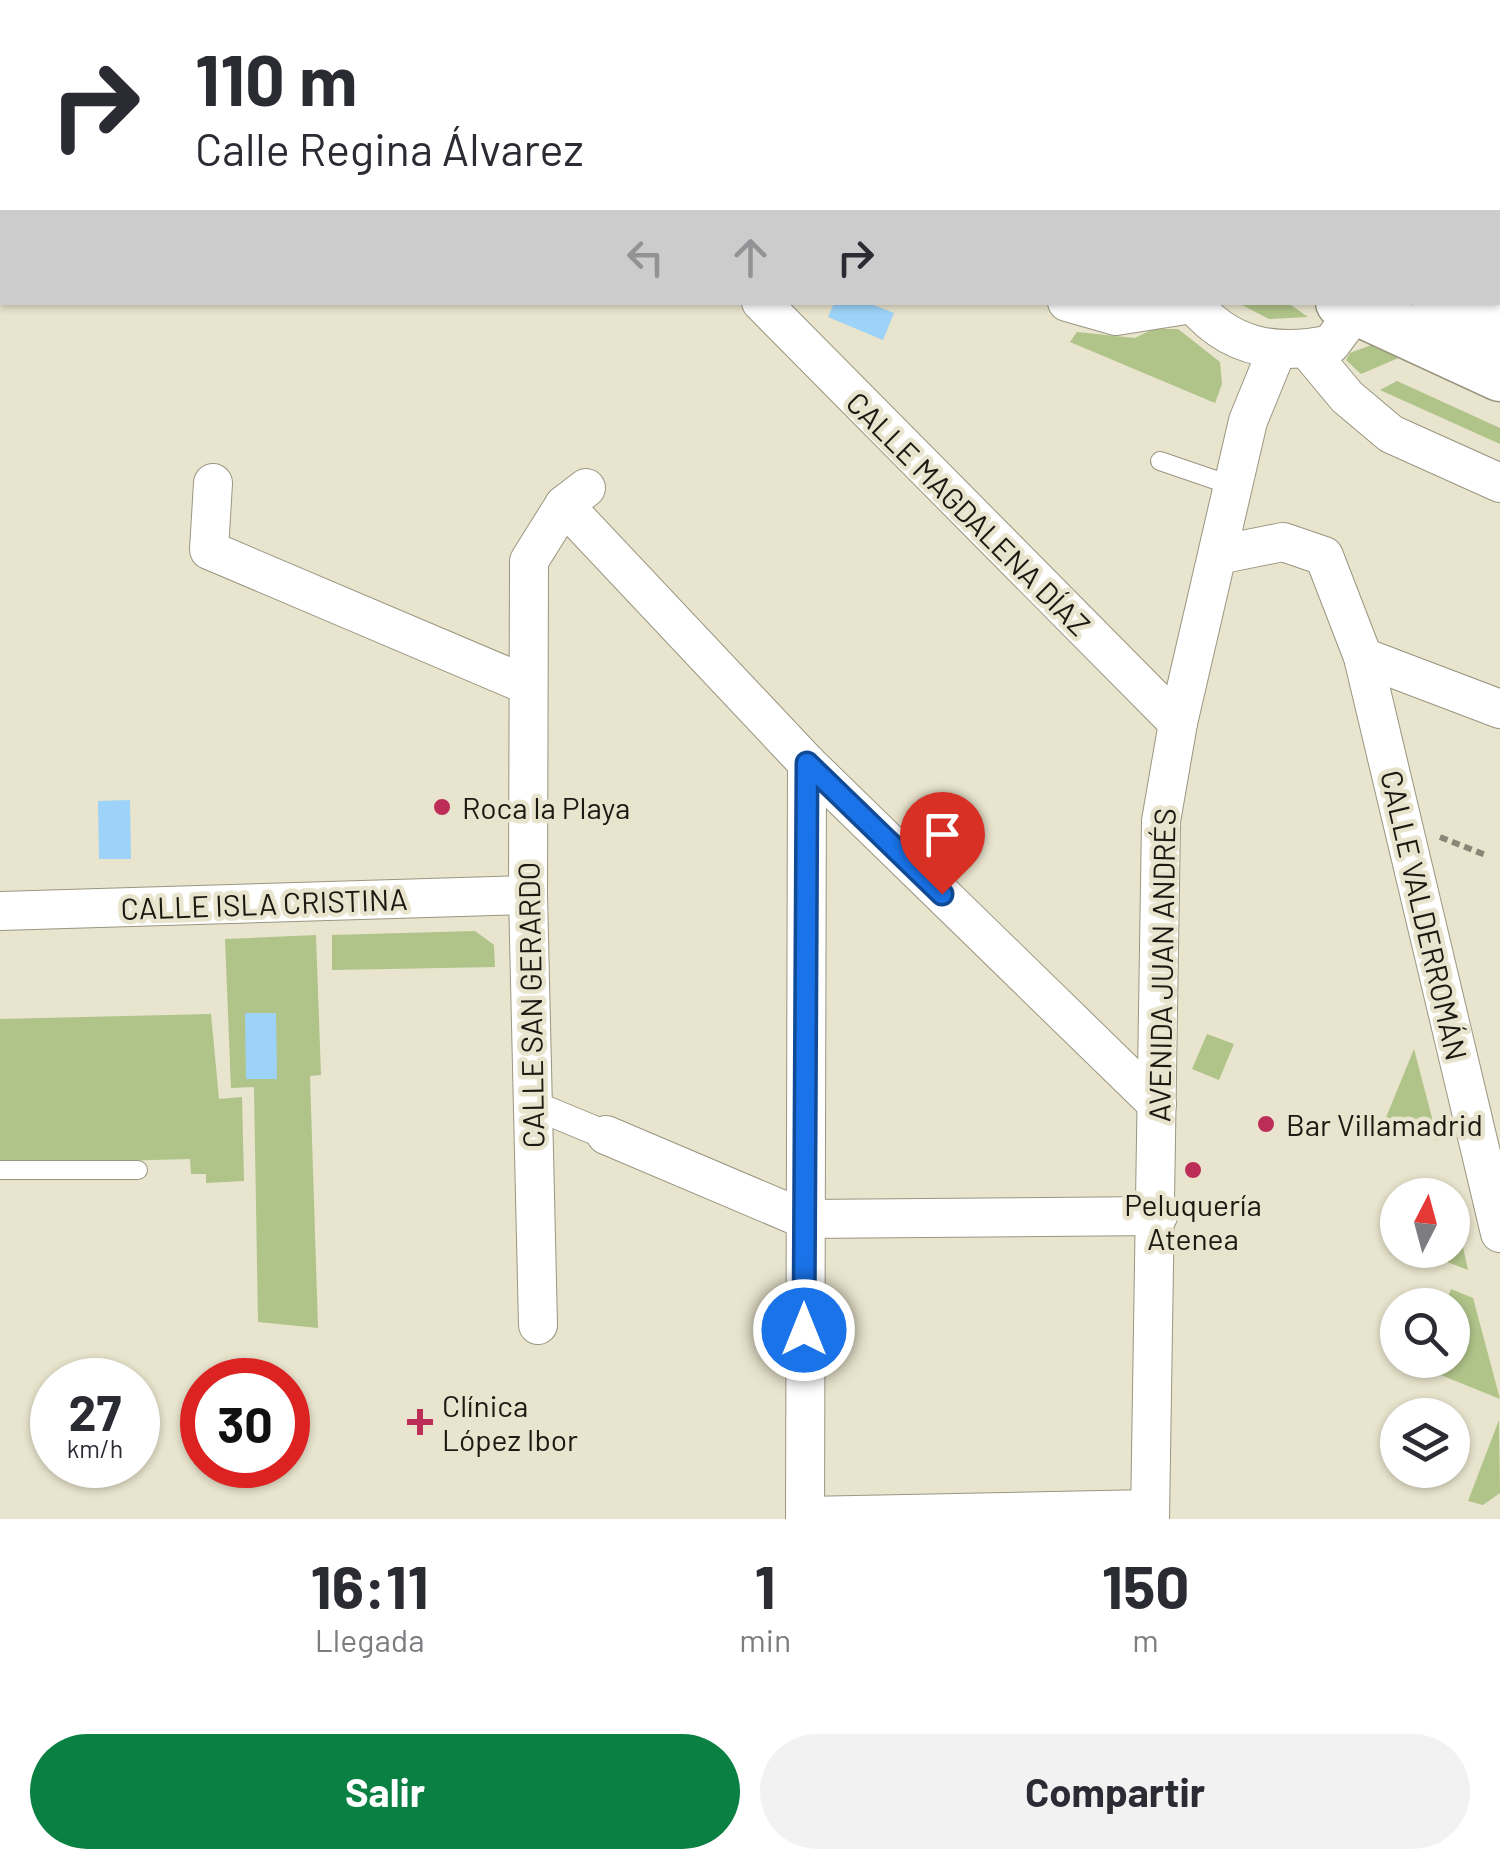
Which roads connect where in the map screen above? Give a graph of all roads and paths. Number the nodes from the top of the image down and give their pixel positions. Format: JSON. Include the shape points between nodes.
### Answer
{"nodes":[{"id":1,"x":764,"y":305,"type":"edge"},
{"id":2,"x":1077,"y":305,"type":"edge"},
{"id":3,"x":1180,"y":305,"type":"edge"},
{"id":4,"x":1194,"y":305,"type":"edge"},
{"id":5,"x":1354,"y":305,"type":"edge"},
{"id":6,"x":1444,"y":305,"type":"edge"},
{"id":7,"x":1500,"y":331,"type":"edge"},
{"id":8,"x":1277,"y":348,"type":"junction"},
{"id":9,"x":1500,"y":375,"type":"edge"},
{"id":10,"x":1160,"y":461,"type":"dead end"},
{"id":11,"x":1500,"y":483,"type":"edge"},
{"id":12,"x":212,"y":484,"type":"dead end"},
{"id":13,"x":1233,"y":486,"type":"junction"},
{"id":14,"x":1218,"y":555,"type":"junction"},
{"id":15,"x":1363,"y":656,"type":"junction"},
{"id":16,"x":527,"y":684,"type":"junction"},
{"id":17,"x":1500,"y":709,"type":"edge"},
{"id":18,"x":1178,"y":723,"type":"junction"},
{"id":19,"x":807,"y":763,"type":"junction"},
{"id":20,"x":1434,"y":835,"type":"dead end"},
{"id":21,"x":1488,"y":856,"type":"dead end"},
{"id":22,"x":528,"y":895,"type":"junction"},
{"id":23,"x":0,"y":912,"type":"edge"},
{"id":24,"x":531,"y":1104,"type":"junction"},
{"id":25,"x":1157,"y":1104,"type":"junction"},
{"id":26,"x":606,"y":1134,"type":"joint"},
{"id":27,"x":0,"y":1170,"type":"edge"},
{"id":28,"x":138,"y":1170,"type":"dead end"},
{"id":29,"x":1158,"y":1216,"type":"junction"},
{"id":30,"x":804,"y":1220,"type":"junction"},
{"id":31,"x":1500,"y":1232,"type":"edge"},
{"id":32,"x":538,"y":1325,"type":"dead end"},
{"id":33,"x":1150,"y":1514,"type":"edge"},
{"id":34,"x":804,"y":1517,"type":"edge"}],
"edges":[{"from":1,"to":18,"type":"street","name":"CALLE MAGDALENA DÍAZ"},
{"from":2,"to":3,"type":"street","via":[[1116,316]]},
{"from":4,"to":8,"type":"street","via":[[1217,330]]},
{"from":5,"to":8,"type":"street","via":[[1331,344]]},
{"from":5,"to":9,"type":"main road"},
{"from":6,"to":7,"type":"main road"},
{"from":8,"to":11,"type":"street","via":[[1391,434]]},
{"from":8,"to":13,"type":"street","name":"AVENIDA JUAN ANDRÉS","via":[[1248,421]]},
{"from":10,"to":13,"type":"lane"},
{"from":12,"to":16,"type":"street","via":[[208,550]]},
{"from":13,"to":14,"type":"street","name":"AVENIDA JUAN ANDRÉS"},
{"from":14,"to":15,"type":"street","name":"CALLE VALDERROMÁN","via":[[1283,542],[1324,556]]},
{"from":14,"to":18,"type":"street","name":"AVENIDA JUAN ANDRÉS"},
{"from":15,"to":17,"type":"street"},
{"from":15,"to":31,"type":"street","name":"CALLE VALDERROMÁN"},
{"from":16,"to":19,"type":"street","name":"CALLE SAN GERARDO","via":[[529,561],[575,497]]},
{"from":16,"to":22,"type":"street","name":"CALLE SAN GERARDO"},
{"from":18,"to":25,"type":"street","name":"AVENIDA JUAN ANDRÉS","via":[[1161,822]]},
{"from":19,"to":25,"type":"street"},
{"from":19,"to":30,"type":"street"},
{"from":20,"to":21,"type":"path"},
{"from":22,"to":23,"type":"street","name":"CALLE ISLA CRISTINA"},
{"from":22,"to":24,"type":"street","name":"CALLE SAN GERARDO"},
{"from":24,"to":26,"type":"street"},
{"from":24,"to":32,"type":"street","name":"CALLE SAN GERARDO"},
{"from":25,"to":29,"type":"street","name":"AVENIDA JUAN ANDRÉS"},
{"from":26,"to":30,"type":"street"},
{"from":27,"to":28,"type":"lane"},
{"from":29,"to":30,"type":"street"},
{"from":29,"to":33,"type":"street","name":"AVENIDA JUAN ANDRÉS"},
{"from":30,"to":34,"type":"street"},
{"from":33,"to":34,"type":"street"}]}
